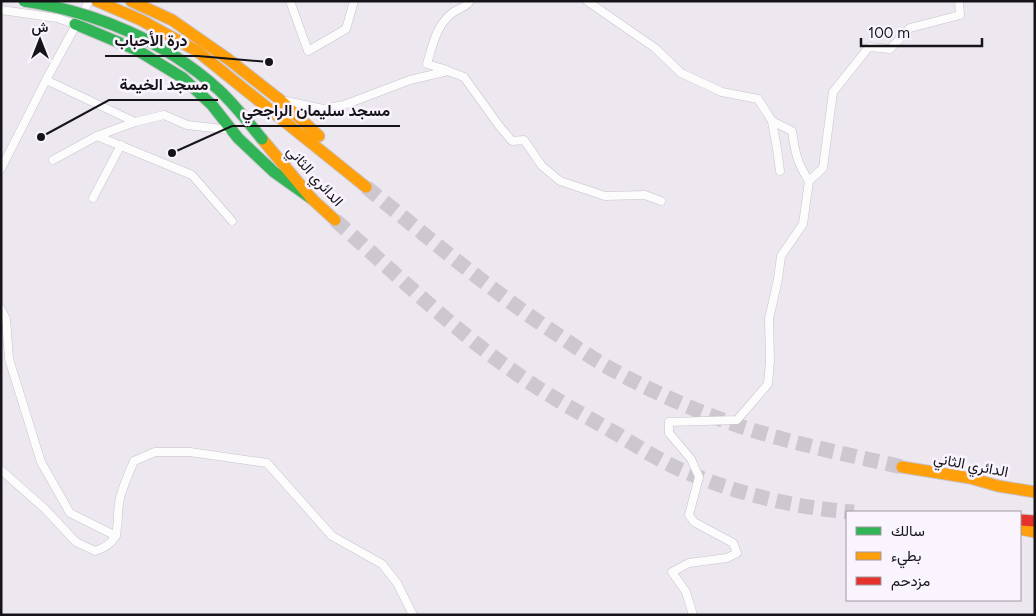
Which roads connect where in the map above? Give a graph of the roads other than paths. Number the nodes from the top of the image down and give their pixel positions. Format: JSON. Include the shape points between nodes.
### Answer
{"nodes":[{"id":1,"x":24,"y":1,"type":"edge"},
{"id":2,"x":89,"y":1,"type":"edge"},
{"id":3,"x":97,"y":1,"type":"edge"},
{"id":4,"x":131,"y":1,"type":"edge"},
{"id":5,"x":290,"y":1,"type":"edge"},
{"id":6,"x":354,"y":1,"type":"edge"},
{"id":7,"x":470,"y":1,"type":"edge"},
{"id":8,"x":587,"y":1,"type":"edge"},
{"id":9,"x":959,"y":1,"type":"edge"},
{"id":10,"x":1,"y":10,"type":"edge"},
{"id":11,"x":75,"y":24,"type":"junction"},
{"id":12,"x":448,"y":71,"type":"junction"},
{"id":13,"x":46,"y":80,"type":"junction"},
{"id":14,"x":279,"y":99,"type":"junction"},
{"id":15,"x":310,"y":107,"type":"junction"},
{"id":16,"x":303,"y":121,"type":"junction"},
{"id":17,"x":772,"y":121,"type":"junction"},
{"id":18,"x":135,"y":122,"type":"junction"},
{"id":19,"x":231,"y":130,"type":"junction"},
{"id":20,"x":97,"y":136,"type":"junction"},
{"id":21,"x":121,"y":145,"type":"junction"},
{"id":22,"x":53,"y":160,"type":"dead end"},
{"id":23,"x":343,"y":167,"type":"junction"},
{"id":24,"x":1,"y":169,"type":"edge"},
{"id":25,"x":780,"y":171,"type":"dead end"},
{"id":26,"x":810,"y":181,"type":"junction"},
{"id":27,"x":366,"y":187,"type":"tunnel mouth"},
{"id":28,"x":94,"y":198,"type":"dead end"},
{"id":29,"x":312,"y":199,"type":"junction"},
{"id":30,"x":661,"y":201,"type":"dead end"},
{"id":31,"x":334,"y":220,"type":"tunnel mouth"},
{"id":32,"x":232,"y":221,"type":"dead end"},
{"id":33,"x":1,"y":309,"type":"edge"},
{"id":34,"x":902,"y":467,"type":"tunnel mouth"},
{"id":35,"x":1,"y":470,"type":"edge"},
{"id":36,"x":1035,"y":481,"type":"edge"},
{"id":37,"x":999,"y":482,"type":"junction"},
{"id":38,"x":1035,"y":492,"type":"edge"},
{"id":39,"x":116,"y":536,"type":"junction"},
{"id":40,"x":413,"y":615,"type":"edge"},
{"id":41,"x":693,"y":615,"type":"edge"}],
"edges":[{"from":1,"to":29,"type":"main road","name":"الدائري الثاني","bridge":true,"via":[[44,3],[100,19],[146,40],[196,72],[241,113]]},
{"from":2,"to":11,"type":"street"},
{"from":3,"to":23,"type":"main road","name":"الدائري الثاني","via":[[141,20],[197,51]]},
{"from":4,"to":14,"type":"main road","via":[[172,20]]},
{"from":5,"to":6,"type":"street","via":[[308,51],[346,29]]},
{"from":7,"to":12,"type":"street","via":[[451,14],[437,32],[427,64]]},
{"from":8,"to":17,"type":"street","via":[[655,48],[680,74],[722,92],[758,99]]},
{"from":9,"to":26,"type":"street","via":[[960,15],[910,28],[890,49],[869,47],[863,54],[833,92],[823,168]]},
{"from":10,"to":11,"type":"street","via":[[57,18]]},
{"from":11,"to":13,"type":"street"},
{"from":11,"to":19,"type":"main road","via":[[137,50],[183,78],[212,105]]},
{"from":12,"to":15,"type":"street","via":[[410,80],[344,105],[323,109]]},
{"from":12,"to":30,"type":"street","via":[[464,77],[500,128],[512,141],[524,140],[542,166],[560,181],[605,196],[646,195]]},
{"from":13,"to":18,"type":"street"},
{"from":13,"to":24,"type":"street"},
{"from":14,"to":15,"type":"street"},
{"from":14,"to":16,"type":"main road"},
{"from":15,"to":16,"type":"street"},
{"from":16,"to":23,"type":"main road","via":[[324,141]]},
{"from":17,"to":25,"type":"street"},
{"from":17,"to":26,"type":"street","via":[[792,131],[800,167]]},
{"from":18,"to":19,"type":"street","via":[[164,115],[187,125]]},
{"from":18,"to":20,"type":"street"},
{"from":19,"to":29,"type":"main road","via":[[274,172]]},
{"from":20,"to":21,"type":"street"},
{"from":20,"to":22,"type":"street"},
{"from":21,"to":28,"type":"street"},
{"from":21,"to":32,"type":"street","via":[[192,175]]},
{"from":23,"to":27,"type":"main road","name":"الدائري الثاني"},
{"from":26,"to":41,"type":"street","via":[[803,224],[781,256],[769,320],[768,384],[737,420],[669,422],[669,433],[691,459],[699,477],[689,515],[694,522],[733,544],[737,553],[727,558],[689,562],[672,572],[686,592]]},
{"from":29,"to":31,"type":"main road","name":"الدائري الثاني"},
{"from":33,"to":39,"type":"street","via":[[6,319],[9,359],[41,462],[70,513]]},
{"from":34,"to":37,"type":"main road","name":"الدائري الثاني"},
{"from":35,"to":39,"type":"street","via":[[76,542],[95,551],[107,547]]},
{"from":36,"to":37,"type":"main road"},
{"from":37,"to":38,"type":"main road","name":"الدائري الثاني"},
{"from":39,"to":40,"type":"street","via":[[120,498],[134,461],[155,452],[190,452],[267,463],[332,536],[382,564],[398,583]]}]}
